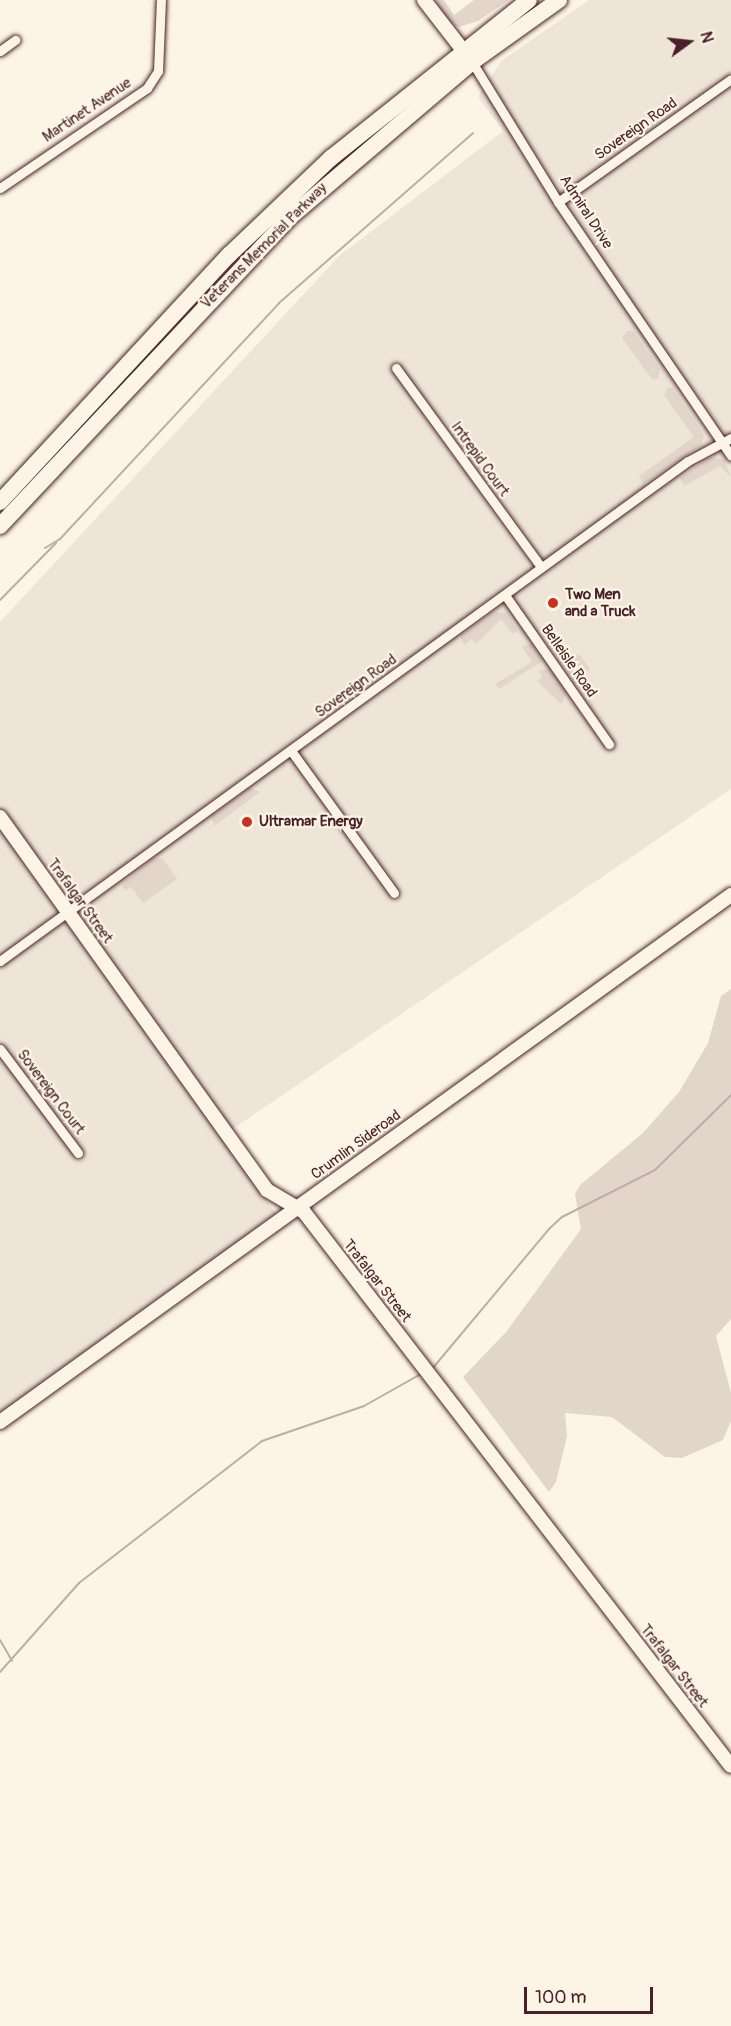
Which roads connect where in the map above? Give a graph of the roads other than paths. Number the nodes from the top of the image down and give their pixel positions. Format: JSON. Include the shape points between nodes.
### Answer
{"nodes":[{"id":1,"x":161,"y":0,"type":"edge"},
{"id":2,"x":424,"y":0,"type":"edge"},
{"id":3,"x":529,"y":0,"type":"edge"},
{"id":4,"x":559,"y":0,"type":"edge"},
{"id":5,"x":15,"y":40,"type":"dead end"},
{"id":6,"x":0,"y":51,"type":"edge"},
{"id":7,"x":467,"y":56,"type":"junction"},
{"id":8,"x":731,"y":79,"type":"edge"},
{"id":9,"x":0,"y":188,"type":"edge"},
{"id":10,"x":558,"y":202,"type":"junction"},
{"id":11,"x":396,"y":368,"type":"dead end"},
{"id":12,"x":731,"y":438,"type":"edge"},
{"id":13,"x":721,"y":442,"type":"junction"},
{"id":14,"x":731,"y":456,"type":"edge"},
{"id":15,"x":0,"y":502,"type":"edge"},
{"id":16,"x":0,"y":526,"type":"edge"},
{"id":17,"x":541,"y":567,"type":"junction"},
{"id":18,"x":505,"y":595,"type":"junction"},
{"id":19,"x":609,"y":744,"type":"dead end"},
{"id":20,"x":292,"y":752,"type":"junction"},
{"id":21,"x":0,"y":817,"type":"edge"},
{"id":22,"x":394,"y":893,"type":"dead end"},
{"id":23,"x":731,"y":895,"type":"edge"},
{"id":24,"x":66,"y":910,"type":"junction"},
{"id":25,"x":0,"y":961,"type":"edge"},
{"id":26,"x":0,"y":1049,"type":"edge"},
{"id":27,"x":78,"y":1153,"type":"dead end"},
{"id":28,"x":297,"y":1208,"type":"junction"},
{"id":29,"x":0,"y":1422,"type":"edge"},
{"id":30,"x":731,"y":1766,"type":"edge"}],
"edges":[{"from":1,"to":9,"type":"street","name":"Martinet Avenue","via":[[158,71],[147,88]]},
{"from":2,"to":7,"type":"main road","name":"Admiral Drive"},
{"from":3,"to":7,"type":"highway","name":"Veterans Memorial Parkway"},
{"from":4,"to":7,"type":"highway","name":"Veterans Memorial Parkway"},
{"from":5,"to":6,"type":"street"},
{"from":7,"to":10,"type":"street","name":"Admiral Drive"},
{"from":7,"to":15,"type":"highway","name":"Veterans Memorial Parkway","via":[[331,158],[229,255]]},
{"from":7,"to":16,"type":"highway","name":"Veterans Memorial Parkway","via":[[231,275]]},
{"from":8,"to":10,"type":"street","name":"Sovereign Road"},
{"from":10,"to":13,"type":"street","name":"Admiral Drive"},
{"from":11,"to":17,"type":"street","name":"Intrepid Court"},
{"from":12,"to":13,"type":"street","name":"Sovereign Road"},
{"from":13,"to":14,"type":"street","name":"Admiral Drive"},
{"from":13,"to":17,"type":"street","name":"Sovereign Road"},
{"from":17,"to":18,"type":"street","name":"Sovereign Road"},
{"from":18,"to":19,"type":"street","name":"Belleisle Road"},
{"from":18,"to":20,"type":"street","name":"Sovereign Road"},
{"from":20,"to":22,"type":"street"},
{"from":20,"to":24,"type":"street","name":"Sovereign Road"},
{"from":21,"to":24,"type":"main road","name":"Trafalgar Street"},
{"from":23,"to":28,"type":"main road","name":"Crumlin Sideroad"},
{"from":24,"to":25,"type":"street","name":"Sovereign Road"},
{"from":24,"to":28,"type":"main road","name":"Trafalgar Street","via":[[267,1190]]},
{"from":26,"to":27,"type":"street","name":"Sovereign Court"},
{"from":28,"to":29,"type":"main road","name":"Crumlin Sideroad"},
{"from":28,"to":30,"type":"main road","name":"Trafalgar Street"}]}
